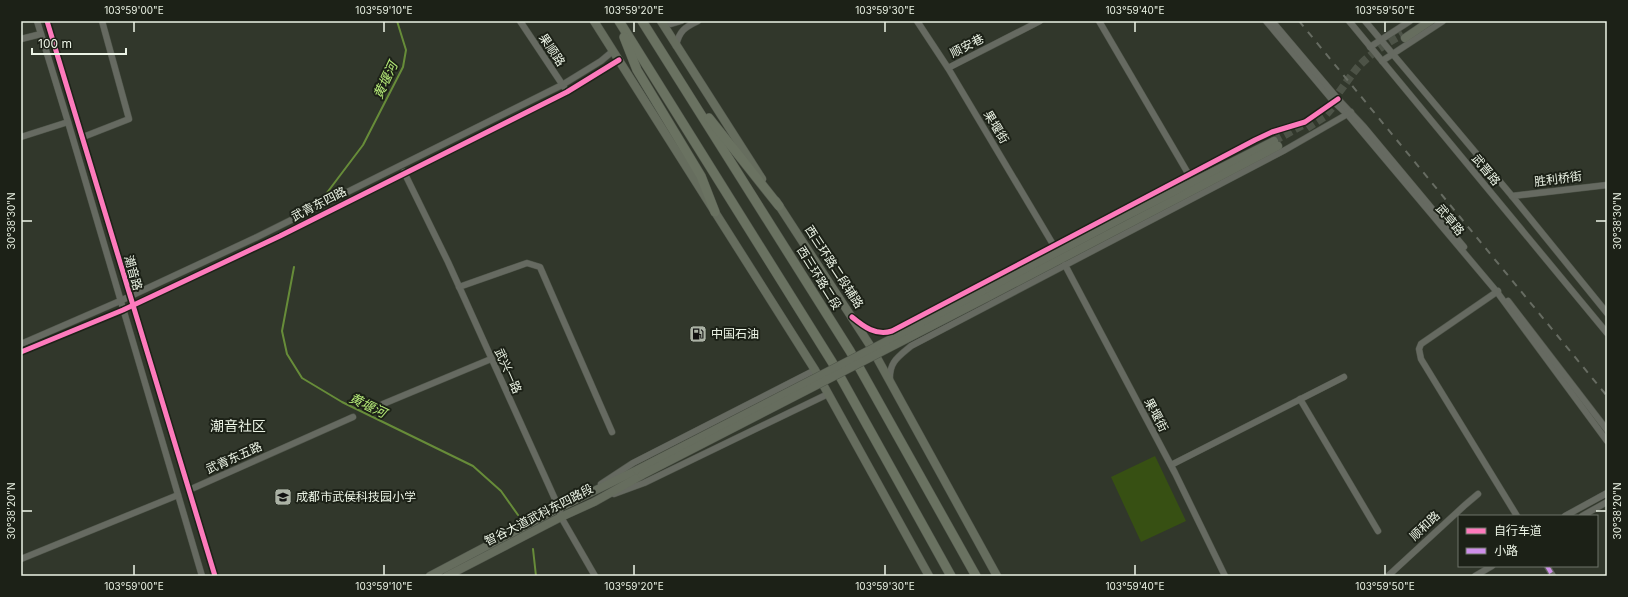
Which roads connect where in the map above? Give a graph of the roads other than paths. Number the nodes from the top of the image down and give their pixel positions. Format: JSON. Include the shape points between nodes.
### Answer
{"nodes":[{"id":1,"x":37,"y":21,"type":"edge"},
{"id":2,"x":47,"y":21,"type":"edge"},
{"id":3,"x":102,"y":21,"type":"edge"},
{"id":4,"x":520,"y":21,"type":"edge"},
{"id":5,"x":594,"y":21,"type":"edge"},
{"id":6,"x":619,"y":21,"type":"edge"},
{"id":7,"x":642,"y":21,"type":"edge"},
{"id":8,"x":661,"y":21,"type":"edge"},
{"id":9,"x":681,"y":21,"type":"edge"},
{"id":10,"x":698,"y":21,"type":"edge"},
{"id":11,"x":917,"y":21,"type":"edge"},
{"id":12,"x":1040,"y":21,"type":"edge"},
{"id":13,"x":1099,"y":21,"type":"edge"},
{"id":14,"x":1266,"y":21,"type":"edge"},
{"id":15,"x":1272,"y":21,"type":"edge"},
{"id":16,"x":1350,"y":21,"type":"edge"},
{"id":17,"x":1366,"y":21,"type":"edge"},
{"id":18,"x":1410,"y":21,"type":"edge"},
{"id":19,"x":1422,"y":21,"type":"edge"},
{"id":20,"x":1430,"y":21,"type":"edge"},
{"id":21,"x":1442,"y":21,"type":"edge"},
{"id":22,"x":41,"y":34,"type":"junction"},
{"id":23,"x":21,"y":39,"type":"edge"},
{"id":24,"x":1380,"y":40,"type":"junction"},
{"id":25,"x":676,"y":46,"type":"junction"},
{"id":26,"x":1370,"y":47,"type":"junction"},
{"id":27,"x":613,"y":51,"type":"junction"},
{"id":28,"x":1394,"y":54,"type":"junction"},
{"id":29,"x":619,"y":60,"type":"junction"},
{"id":30,"x":1382,"y":60,"type":"junction"},
{"id":31,"x":948,"y":68,"type":"junction"},
{"id":32,"x":681,"y":83,"type":"junction"},
{"id":33,"x":562,"y":85,"type":"junction"},
{"id":34,"x":567,"y":92,"type":"junction"},
{"id":35,"x":1336,"y":101,"type":"junction"},
{"id":36,"x":1350,"y":113,"type":"junction"},
{"id":37,"x":68,"y":122,"type":"junction"},
{"id":38,"x":21,"y":137,"type":"edge"},
{"id":39,"x":83,"y":137,"type":"junction"},
{"id":40,"x":1276,"y":143,"type":"tunnel mouth"},
{"id":41,"x":404,"y":172,"type":"junction"},
{"id":42,"x":1189,"y":175,"type":"junction"},
{"id":43,"x":1607,"y":184,"type":"edge"},
{"id":44,"x":1512,"y":196,"type":"junction"},
{"id":45,"x":1145,"y":198,"type":"junction"},
{"id":46,"x":780,"y":206,"type":"junction"},
{"id":47,"x":715,"y":212,"type":"junction"},
{"id":48,"x":1152,"y":219,"type":"junction"},
{"id":49,"x":1124,"y":221,"type":"junction"},
{"id":50,"x":1081,"y":231,"type":"junction"},
{"id":51,"x":1054,"y":246,"type":"junction"},
{"id":52,"x":1090,"y":252,"type":"junction"},
{"id":53,"x":1065,"y":265,"type":"junction"},
{"id":54,"x":459,"y":287,"type":"junction"},
{"id":55,"x":1498,"y":291,"type":"junction"},
{"id":56,"x":130,"y":296,"type":"junction"},
{"id":57,"x":120,"y":301,"type":"junction"},
{"id":58,"x":132,"y":306,"type":"junction"},
{"id":59,"x":123,"y":310,"type":"junction"},
{"id":60,"x":1607,"y":313,"type":"edge"},
{"id":61,"x":852,"y":317,"type":"junction"},
{"id":62,"x":1607,"y":333,"type":"edge"},
{"id":63,"x":21,"y":344,"type":"edge"},
{"id":64,"x":21,"y":352,"type":"edge"},
{"id":65,"x":491,"y":359,"type":"junction"},
{"id":66,"x":815,"y":370,"type":"junction"},
{"id":67,"x":1344,"y":377,"type":"dead end"},
{"id":68,"x":890,"y":382,"type":"junction"},
{"id":69,"x":828,"y":394,"type":"junction"},
{"id":70,"x":1300,"y":399,"type":"junction"},
{"id":71,"x":383,"y":404,"type":"dead end"},
{"id":72,"x":353,"y":417,"type":"dead end"},
{"id":73,"x":1607,"y":430,"type":"edge"},
{"id":74,"x":612,"y":432,"type":"dead end"},
{"id":75,"x":1607,"y":441,"type":"edge"},
{"id":76,"x":1171,"y":465,"type":"junction"},
{"id":77,"x":639,"y":473,"type":"junction"},
{"id":78,"x":189,"y":490,"type":"junction"},
{"id":79,"x":1607,"y":493,"type":"edge"},
{"id":80,"x":585,"y":494,"type":"junction"},
{"id":81,"x":1478,"y":494,"type":"dead end"},
{"id":82,"x":178,"y":495,"type":"junction"},
{"id":83,"x":594,"y":502,"type":"junction"},
{"id":84,"x":1607,"y":502,"type":"edge"},
{"id":85,"x":559,"y":508,"type":"junction"},
{"id":86,"x":1516,"y":515,"type":"edge"},
{"id":87,"x":1567,"y":515,"type":"edge"},
{"id":88,"x":1584,"y":515,"type":"edge"},
{"id":89,"x":561,"y":517,"type":"junction"},
{"id":90,"x":1378,"y":530,"type":"dead end"},
{"id":91,"x":21,"y":559,"type":"edge"},
{"id":92,"x":1490,"y":567,"type":"edge"},
{"id":93,"x":1548,"y":567,"type":"edge"},
{"id":94,"x":202,"y":576,"type":"edge"},
{"id":95,"x":215,"y":576,"type":"edge"},
{"id":96,"x":430,"y":576,"type":"edge"},
{"id":97,"x":447,"y":576,"type":"edge"},
{"id":98,"x":595,"y":576,"type":"edge"},
{"id":99,"x":929,"y":576,"type":"edge"},
{"id":100,"x":951,"y":576,"type":"edge"},
{"id":101,"x":976,"y":576,"type":"edge"},
{"id":102,"x":997,"y":576,"type":"edge"},
{"id":103,"x":1225,"y":576,"type":"edge"},
{"id":104,"x":1388,"y":576,"type":"edge"},
{"id":105,"x":1475,"y":576,"type":"edge"},
{"id":106,"x":1552,"y":576,"type":"edge"}],
"edges":[{"from":1,"to":22,"type":"street","name":"潮音路"},
{"from":2,"to":39,"type":"street","name":"潮音路"},
{"from":3,"to":39,"type":"street","via":[[129,119]]},
{"from":4,"to":33,"type":"street","name":"果顺路"},
{"from":5,"to":27,"type":"main road"},
{"from":6,"to":47,"type":"highway","via":[[637,70],[701,176]]},
{"from":6,"to":100,"type":"highway","via":[[832,362]]},
{"from":7,"to":32,"type":"highway","name":"西三环路二段"},
{"from":8,"to":9,"type":"street","via":[[671,24]]},
{"from":8,"to":25,"type":"main road","name":"西三环路二段辅路"},
{"from":10,"to":25,"type":"street","via":[[685,28],[677,38]]},
{"from":11,"to":31,"type":"street","name":"果堰街"},
{"from":12,"to":31,"type":"street","name":"顺安巷"},
{"from":13,"to":42,"type":"street"},
{"from":14,"to":35,"type":"street","name":"武草路"},
{"from":15,"to":35,"type":"street","name":"武草路"},
{"from":16,"to":26,"type":"street","name":"武晋路"},
{"from":17,"to":24,"type":"street","name":"武晋路"},
{"from":18,"to":24,"type":"street"},
{"from":19,"to":20,"type":"main road","via":[[1404,36]]},
{"from":21,"to":28,"type":"street"},
{"from":22,"to":23,"type":"street"},
{"from":22,"to":37,"type":"street","name":"潮音路"},
{"from":24,"to":26,"type":"street"},
{"from":24,"to":28,"type":"street","name":"武晋路"},
{"from":25,"to":46,"type":"main road","name":"西三环路二段辅路"},
{"from":26,"to":30,"type":"street","name":"武晋路"},
{"from":27,"to":29,"type":"main road"},
{"from":27,"to":33,"type":"street","name":"武青东四路","via":[[602,61]]},
{"from":28,"to":30,"type":"street"},
{"from":28,"to":44,"type":"street","name":"武晋路"},
{"from":29,"to":34,"type":"street","name":"武青东四路"},
{"from":29,"to":47,"type":"main road"},
{"from":30,"to":62,"type":"street","name":"武晋路"},
{"from":31,"to":51,"type":"street","name":"果堰街"},
{"from":32,"to":46,"type":"highway"},
{"from":32,"to":101,"type":"highway","name":"西三环路二段","via":[[850,351]]},
{"from":33,"to":34,"type":"street","name":"果顺路"},
{"from":33,"to":56,"type":"street","name":"武青东四路","via":[[255,238]]},
{"from":34,"to":41,"type":"street","name":"武青东四路"},
{"from":35,"to":36,"type":"street","name":"武草路"},
{"from":35,"to":42,"type":"street","via":[[1305,122],[1272,132]]},
{"from":36,"to":48,"type":"street"},
{"from":36,"to":55,"type":"street","name":"武草路"},
{"from":37,"to":38,"type":"street"},
{"from":37,"to":57,"type":"street","name":"潮音路"},
{"from":39,"to":56,"type":"street","name":"潮音路"},
{"from":40,"to":49,"type":"main road"},
{"from":41,"to":54,"type":"street","name":"武兴一路"},
{"from":41,"to":58,"type":"street","name":"武青东四路","via":[[280,236]]},
{"from":42,"to":45,"type":"street"},
{"from":43,"to":44,"type":"street","name":"胜利桥街"},
{"from":44,"to":60,"type":"street","name":"武晋路"},
{"from":45,"to":49,"type":"street"},
{"from":45,"to":50,"type":"street"},
{"from":46,"to":61,"type":"main road","name":"西三环路二段辅路"},
{"from":47,"to":66,"type":"main road"},
{"from":48,"to":49,"type":"street"},
{"from":48,"to":52,"type":"street"},
{"from":49,"to":50,"type":"street"},
{"from":49,"to":52,"type":"street"},
{"from":49,"to":77,"type":"main road","bridge":true},
{"from":50,"to":51,"type":"street"},
{"from":51,"to":61,"type":"street","via":[[892,331],[886,333],[869,330]]},
{"from":52,"to":53,"type":"street"},
{"from":53,"to":68,"type":"street","via":[[910,346],[890,367]]},
{"from":53,"to":76,"type":"street","name":"果堰街"},
{"from":54,"to":65,"type":"street","name":"武兴一路"},
{"from":54,"to":74,"type":"street","via":[[527,263],[540,267]]},
{"from":55,"to":73,"type":"street","name":"武草路"},
{"from":55,"to":75,"type":"street","name":"武草路"},
{"from":55,"to":86,"type":"street","via":[[1418,348],[1421,359]]},
{"from":56,"to":57,"type":"street","name":"武青东四路"},
{"from":56,"to":58,"type":"street","name":"潮音路"},
{"from":57,"to":59,"type":"street","name":"潮音路"},
{"from":57,"to":63,"type":"street","name":"武青东四路"},
{"from":58,"to":59,"type":"street","name":"武青东四路"},
{"from":58,"to":78,"type":"street","name":"潮音路"},
{"from":59,"to":64,"type":"street","name":"武青东四路"},
{"from":59,"to":82,"type":"street","name":"潮音路"},
{"from":61,"to":68,"type":"main road","name":"西三环路二段辅路"},
{"from":65,"to":71,"type":"street"},
{"from":65,"to":85,"type":"street","name":"武兴一路"},
{"from":66,"to":69,"type":"main road"},
{"from":66,"to":80,"type":"street","via":[[633,463]]},
{"from":67,"to":70,"type":"street"},
{"from":68,"to":102,"type":"main road","name":"西三环路二段辅路"},
{"from":69,"to":83,"type":"street","via":[[644,483]]},
{"from":69,"to":99,"type":"main road"},
{"from":70,"to":76,"type":"street"},
{"from":70,"to":90,"type":"street"},
{"from":72,"to":78,"type":"street","name":"武青东五路"},
{"from":76,"to":103,"type":"street","name":"果堰街"},
{"from":77,"to":80,"type":"main road","name":"智谷大道武科东四路段"},
{"from":77,"to":83,"type":"main road","name":"智谷大道武科东四路段"},
{"from":78,"to":95,"type":"street","name":"潮音路"},
{"from":79,"to":87,"type":"street"},
{"from":80,"to":85,"type":"main road","name":"智谷大道武科东四路段"},
{"from":81,"to":104,"type":"street","name":"顺和路"},
{"from":82,"to":91,"type":"street"},
{"from":82,"to":94,"type":"street","name":"潮音路"},
{"from":83,"to":89,"type":"main road","name":"智谷大道武科东四路段"},
{"from":84,"to":88,"type":"street"},
{"from":85,"to":89,"type":"street","name":"武兴一路"},
{"from":85,"to":96,"type":"main road","name":"智谷大道武科东四路段"},
{"from":89,"to":97,"type":"main road","name":"智谷大道武科东四路段"},
{"from":89,"to":98,"type":"street","name":"武兴一路"},
{"from":92,"to":105,"type":"street"},
{"from":93,"to":106,"type":"street"}]}
